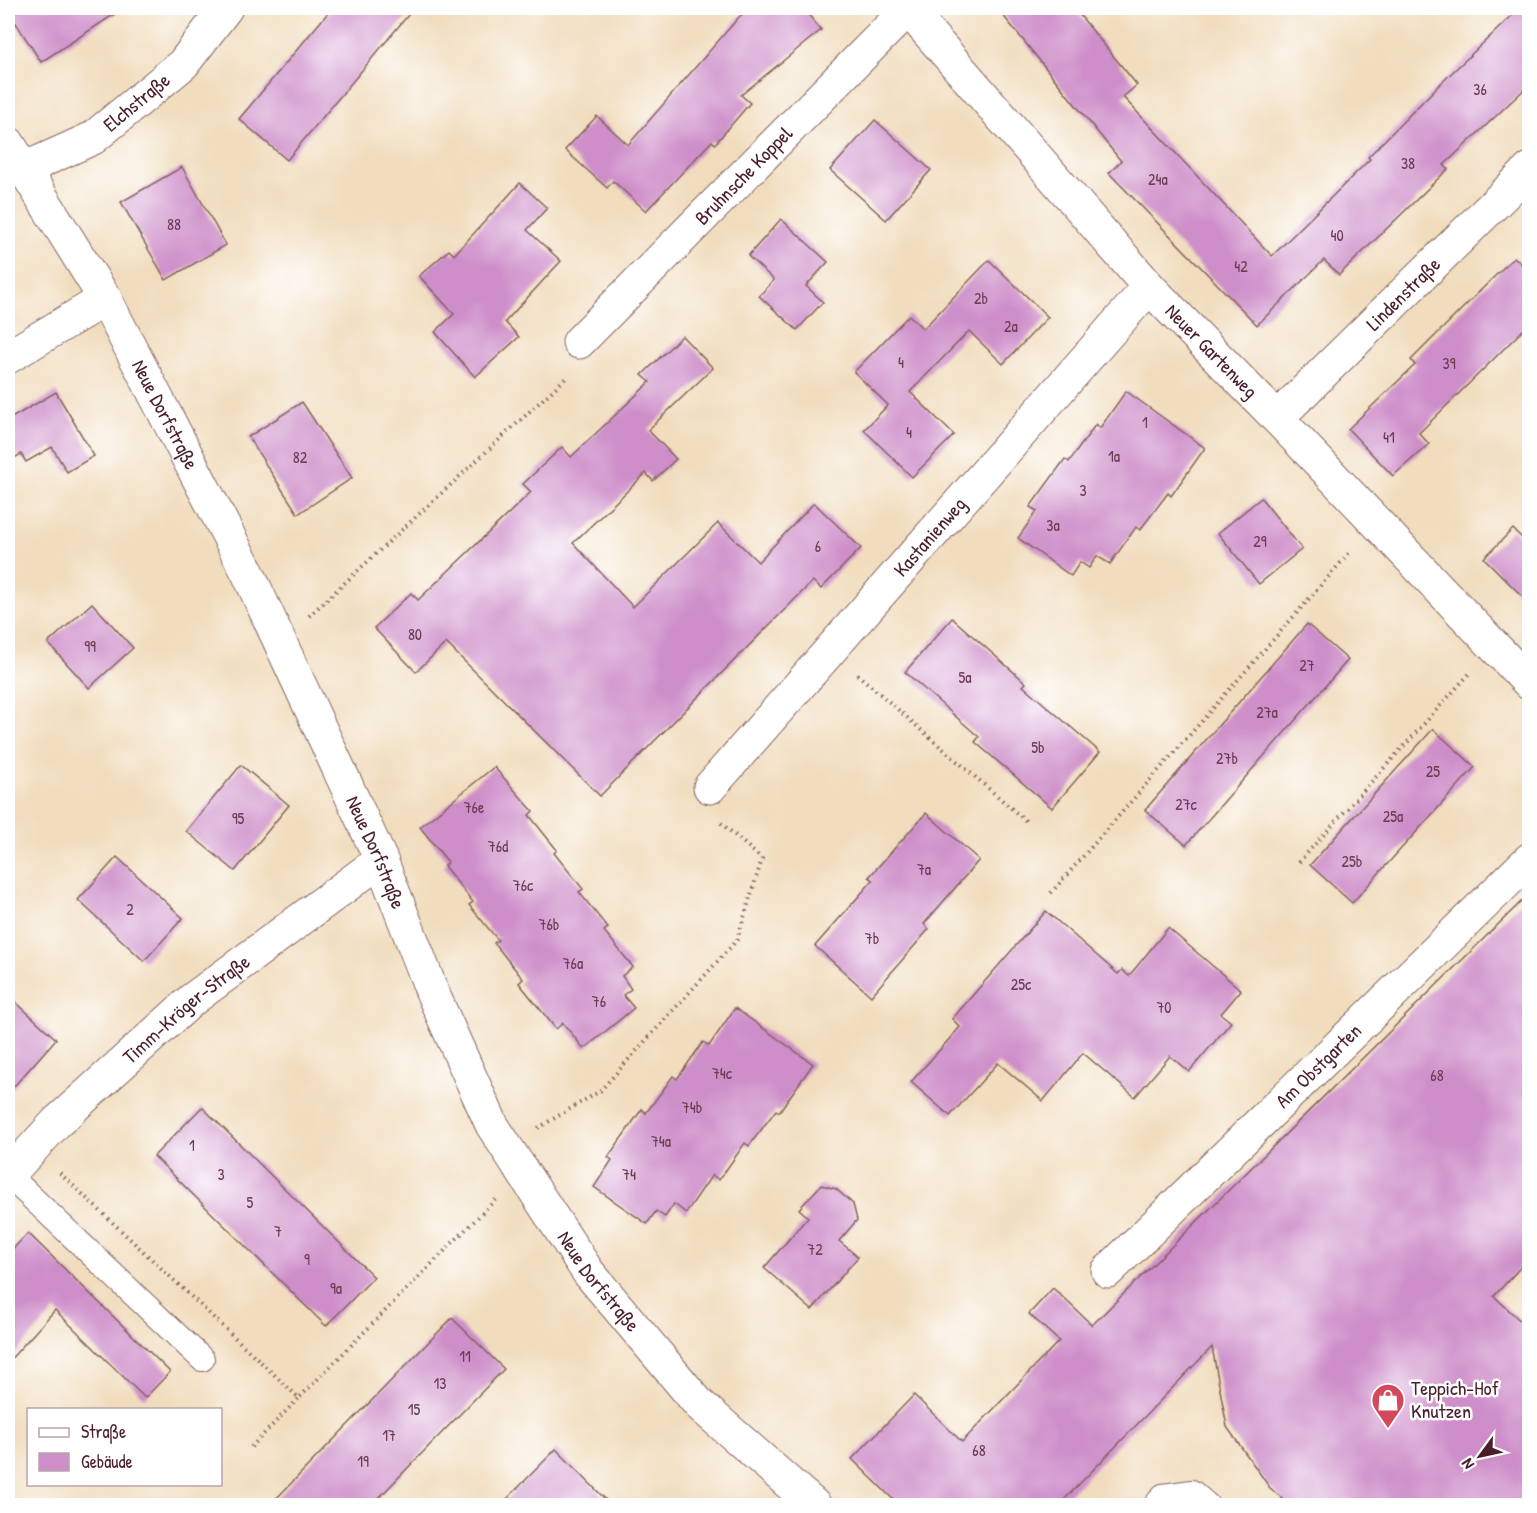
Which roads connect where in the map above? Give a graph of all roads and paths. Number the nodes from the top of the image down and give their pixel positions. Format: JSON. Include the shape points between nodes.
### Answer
{"nodes":[{"id":1,"x":226,"y":8,"type":"edge"},
{"id":2,"x":907,"y":8,"type":"edge"},
{"id":3,"x":16,"y":156,"type":"edge"},
{"id":4,"x":1530,"y":169,"type":"edge"},
{"id":5,"x":1149,"y":287,"type":"junction"},
{"id":6,"x":105,"y":299,"type":"junction"},
{"id":7,"x":579,"y":342,"type":"joint"},
{"id":8,"x":8,"y":357,"type":"edge"},
{"id":9,"x":1277,"y":417,"type":"junction"},
{"id":10,"x":1376,"y":522,"type":"junction"},
{"id":11,"x":280,"y":643,"type":"junction"},
{"id":12,"x":1494,"y":646,"type":"junction"},
{"id":13,"x":829,"y":650,"type":"junction"},
{"id":14,"x":1530,"y":684,"type":"edge"},
{"id":15,"x":710,"y":788,"type":"joint"},
{"id":16,"x":1028,"y":822,"type":"dead end"},
{"id":17,"x":1530,"y":859,"type":"edge"},
{"id":18,"x":381,"y":860,"type":"junction"},
{"id":19,"x":1299,"y":862,"type":"dead end"},
{"id":20,"x":1051,"y":893,"type":"dead end"},
{"id":21,"x":33,"y":1147,"type":"junction"},
{"id":22,"x":514,"y":1159,"type":"junction"},
{"id":23,"x":8,"y":1175,"type":"edge"},
{"id":24,"x":1108,"y":1271,"type":"dead end"},
{"id":25,"x":202,"y":1359,"type":"dead end"},
{"id":26,"x":299,"y":1398,"type":"junction"},
{"id":27,"x":251,"y":1447,"type":"dead end"},
{"id":28,"x":815,"y":1506,"type":"edge"},
{"id":29,"x":1155,"y":1506,"type":"edge"},
{"id":30,"x":1208,"y":1506,"type":"edge"}],
"edges":[{"from":1,"to":3,"type":"street","name":"Elchstraße","via":[[183,64],[93,138]]},
{"from":2,"to":5,"type":"street","name":"Neuer Gartenweg"},
{"from":2,"to":7,"type":"street","name":"Bruhnsche Koppel"},
{"from":3,"to":6,"type":"street","name":"Neue Dorfstraße"},
{"from":4,"to":9,"type":"street","name":"Lindenstraße"},
{"from":5,"to":9,"type":"street","name":"Neuer Gartenweg"},
{"from":5,"to":13,"type":"street","name":"Kastanienweg"},
{"from":6,"to":8,"type":"street"},
{"from":6,"to":11,"type":"street","name":"Neue Dorfstraße","via":[[248,573]]},
{"from":7,"to":11,"type":"path","via":[[571,373]]},
{"from":9,"to":10,"type":"street","name":"Neuer Gartenweg"},
{"from":10,"to":12,"type":"street","name":"Neuer Gartenweg"},
{"from":10,"to":20,"type":"path"},
{"from":11,"to":18,"type":"street","name":"Neue Dorfstraße"},
{"from":12,"to":14,"type":"street","name":"Neuer Gartenweg"},
{"from":12,"to":19,"type":"path"},
{"from":13,"to":15,"type":"street","name":"Kastanienweg"},
{"from":13,"to":16,"type":"path"},
{"from":15,"to":22,"type":"path","via":[[697,801],[762,859],[737,940],[600,1091]]},
{"from":17,"to":24,"type":"street","name":"Am Obstgarten"},
{"from":18,"to":21,"type":"street","name":"Timm-Kröger-Straße","via":[[193,999]]},
{"from":18,"to":22,"type":"street","name":"Neue Dorfstraße","via":[[433,994],[492,1125]]},
{"from":21,"to":23,"type":"street","name":"Timm-Kröger-Straße"},
{"from":21,"to":26,"type":"path"},
{"from":22,"to":26,"type":"path"},
{"from":22,"to":28,"type":"street","name":"Neue Dorfstraße","via":[[588,1272],[699,1404]]},
{"from":23,"to":25,"type":"lane"},
{"from":26,"to":27,"type":"path"},
{"from":29,"to":30,"type":"lane","via":[[1163,1496],[1192,1492]]}]}
